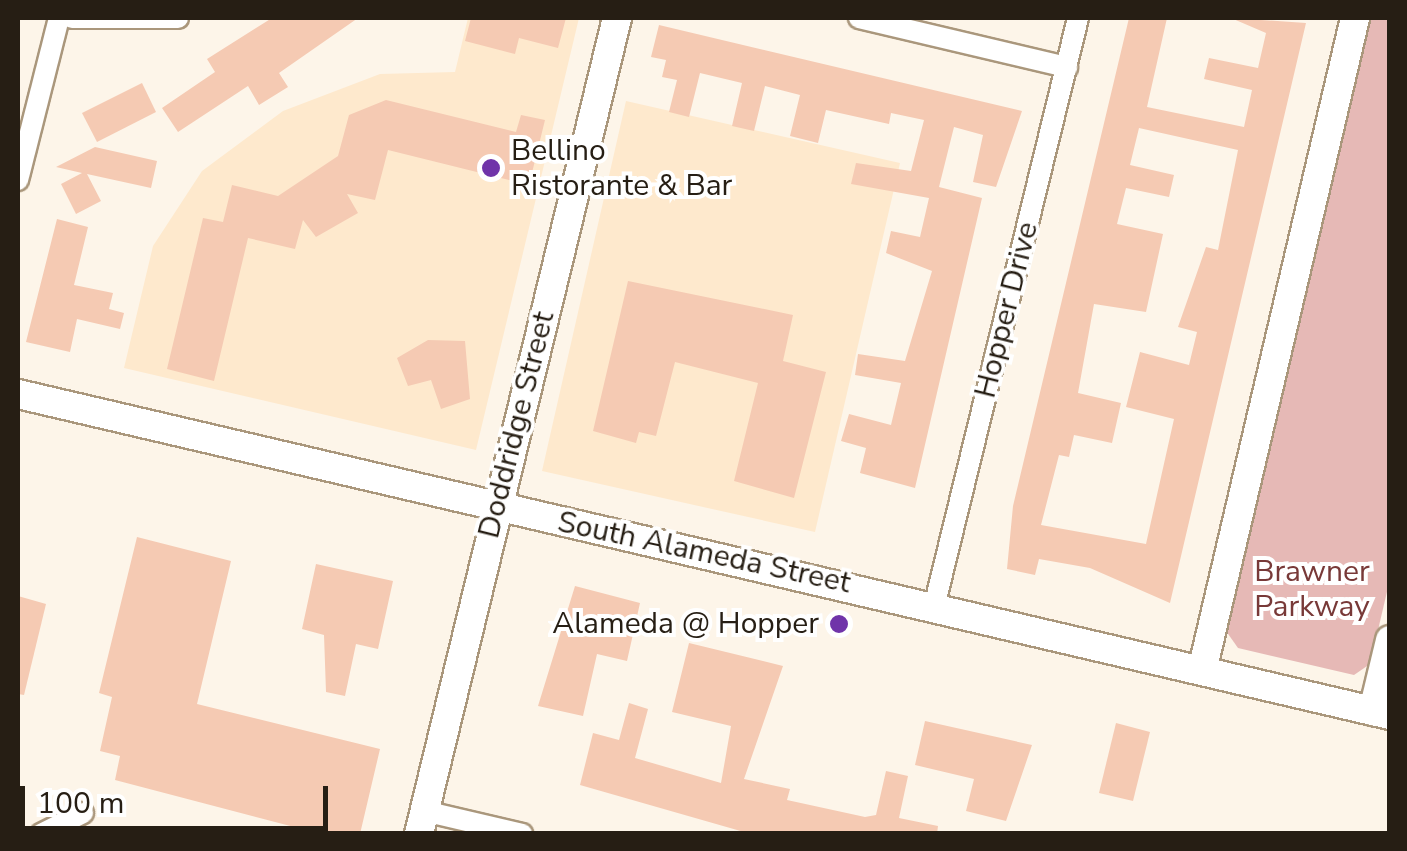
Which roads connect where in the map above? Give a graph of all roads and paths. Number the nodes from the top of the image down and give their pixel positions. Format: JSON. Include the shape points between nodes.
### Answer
{"nodes":[{"id":1,"x":59,"y":18,"type":"edge"},
{"id":2,"x":72,"y":18,"type":"edge"},
{"id":3,"x":178,"y":18,"type":"edge"},
{"id":4,"x":616,"y":18,"type":"edge"},
{"id":5,"x":859,"y":18,"type":"edge"},
{"id":6,"x":1078,"y":18,"type":"edge"},
{"id":7,"x":1355,"y":18,"type":"edge"},
{"id":8,"x":1067,"y":67,"type":"junction"},
{"id":9,"x":18,"y":180,"type":"edge"},
{"id":10,"x":18,"y":394,"type":"edge"},
{"id":11,"x":496,"y":508,"type":"junction"},
{"id":12,"x":935,"y":603,"type":"junction"},
{"id":13,"x":1390,"y":640,"type":"edge"},
{"id":14,"x":1202,"y":671,"type":"junction"},
{"id":15,"x":1381,"y":713,"type":"edge"},
{"id":16,"x":83,"y":813,"type":"dead end"},
{"id":17,"x":422,"y":822,"type":"edge"},
{"id":18,"x":42,"y":834,"type":"edge"},
{"id":19,"x":522,"y":834,"type":"edge"}],
"edges":[{"from":1,"to":9,"type":"street"},
{"from":2,"to":3,"type":"street"},
{"from":4,"to":11,"type":"main road","name":"Doddridge Street"},
{"from":5,"to":8,"type":"street"},
{"from":6,"to":8,"type":"street","name":"Hopper Drive"},
{"from":7,"to":14,"type":"main road"},
{"from":8,"to":12,"type":"street","name":"Hopper Drive"},
{"from":10,"to":11,"type":"main road","name":"South Alameda Street"},
{"from":11,"to":12,"type":"main road","name":"South Alameda Street"},
{"from":11,"to":17,"type":"main road","name":"Doddridge Street"},
{"from":12,"to":14,"type":"main road","name":"South Alameda Street"},
{"from":13,"to":15,"type":"main road"},
{"from":14,"to":15,"type":"main road","name":"South Alameda Street"},
{"from":16,"to":18,"type":"street"},
{"from":17,"to":19,"type":"street"}]}
